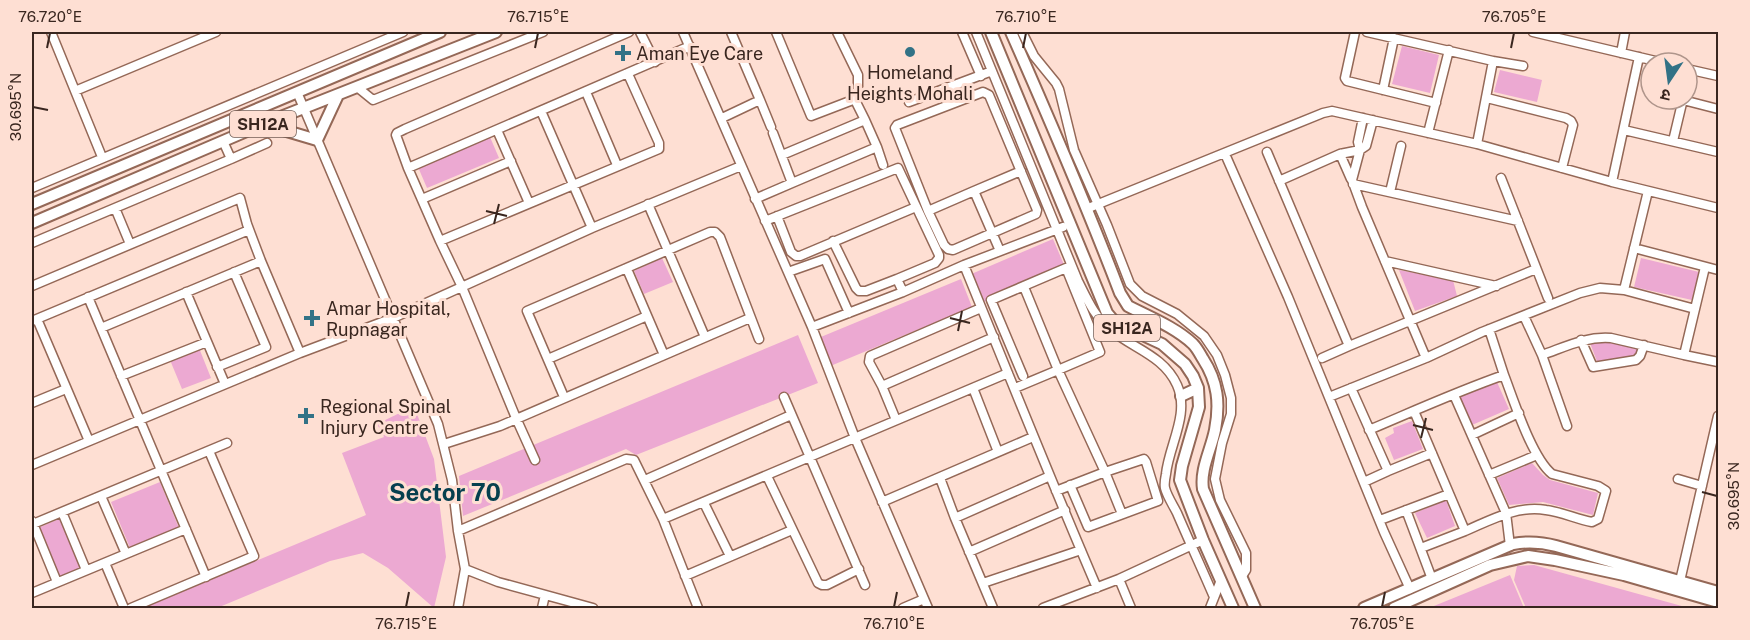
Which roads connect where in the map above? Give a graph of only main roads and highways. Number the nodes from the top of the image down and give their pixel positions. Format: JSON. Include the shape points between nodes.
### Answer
{"nodes":[{"id":1,"x":440,"y":32,"type":"edge"},
{"id":2,"x":496,"y":32,"type":"edge"},
{"id":3,"x":991,"y":32,"type":"edge"},
{"id":4,"x":1011,"y":32,"type":"edge"},
{"id":5,"x":338,"y":94,"type":"junction"},
{"id":6,"x":263,"y":124,"type":"junction"},
{"id":7,"x":32,"y":204,"type":"edge"},
{"id":8,"x":32,"y":223,"type":"edge"},
{"id":9,"x":1128,"y":306,"type":"junction"},
{"id":10,"x":1119,"y":324,"type":"junction"},
{"id":11,"x":1198,"y":388,"type":"junction"},
{"id":12,"x":1181,"y":396,"type":"road end"},
{"id":13,"x":1230,"y":521,"type":"road end"},
{"id":14,"x":1220,"y":526,"type":"junction"},
{"id":15,"x":1719,"y":592,"type":"edge"},
{"id":16,"x":1719,"y":602,"type":"edge"},
{"id":17,"x":1233,"y":609,"type":"edge"},
{"id":18,"x":1255,"y":609,"type":"edge"},
{"id":19,"x":1364,"y":609,"type":"edge"},
{"id":20,"x":1394,"y":609,"type":"edge"}],
"edges":[{"from":1,"to":7,"type":"main road","number":"SH12A"},
{"from":2,"to":5,"type":"main road","number":"SH12A"},
{"from":3,"to":10,"type":"main road","number":"SH12A","via":[[1107,313]]},
{"from":4,"to":9,"type":"main road","number":"SH12A"},
{"from":5,"to":6,"type":"main road","number":"SH12A"},
{"from":5,"to":6,"type":"main road","via":[[317,140]]},
{"from":6,"to":8,"type":"main road","number":"SH12A"},
{"from":9,"to":10,"type":"main road"},
{"from":9,"to":14,"type":"main road","number":"SH12A","via":[[1178,332],[1194,345],[1216,386],[1216,423],[1202,480]]},
{"from":10,"to":11,"type":"main road","number":"SH12A","via":[[1162,344],[1185,364]]},
{"from":11,"to":12,"type":"main road"},
{"from":11,"to":17,"type":"main road","via":[[1199,407],[1180,480]]},
{"from":13,"to":14,"type":"main road"},
{"from":14,"to":18,"type":"main road","number":"SH12A"},
{"from":15,"to":19,"type":"main road","via":[[1527,541]]},
{"from":16,"to":20,"type":"main road","via":[[1624,575],[1528,556],[1490,565]]}]}
